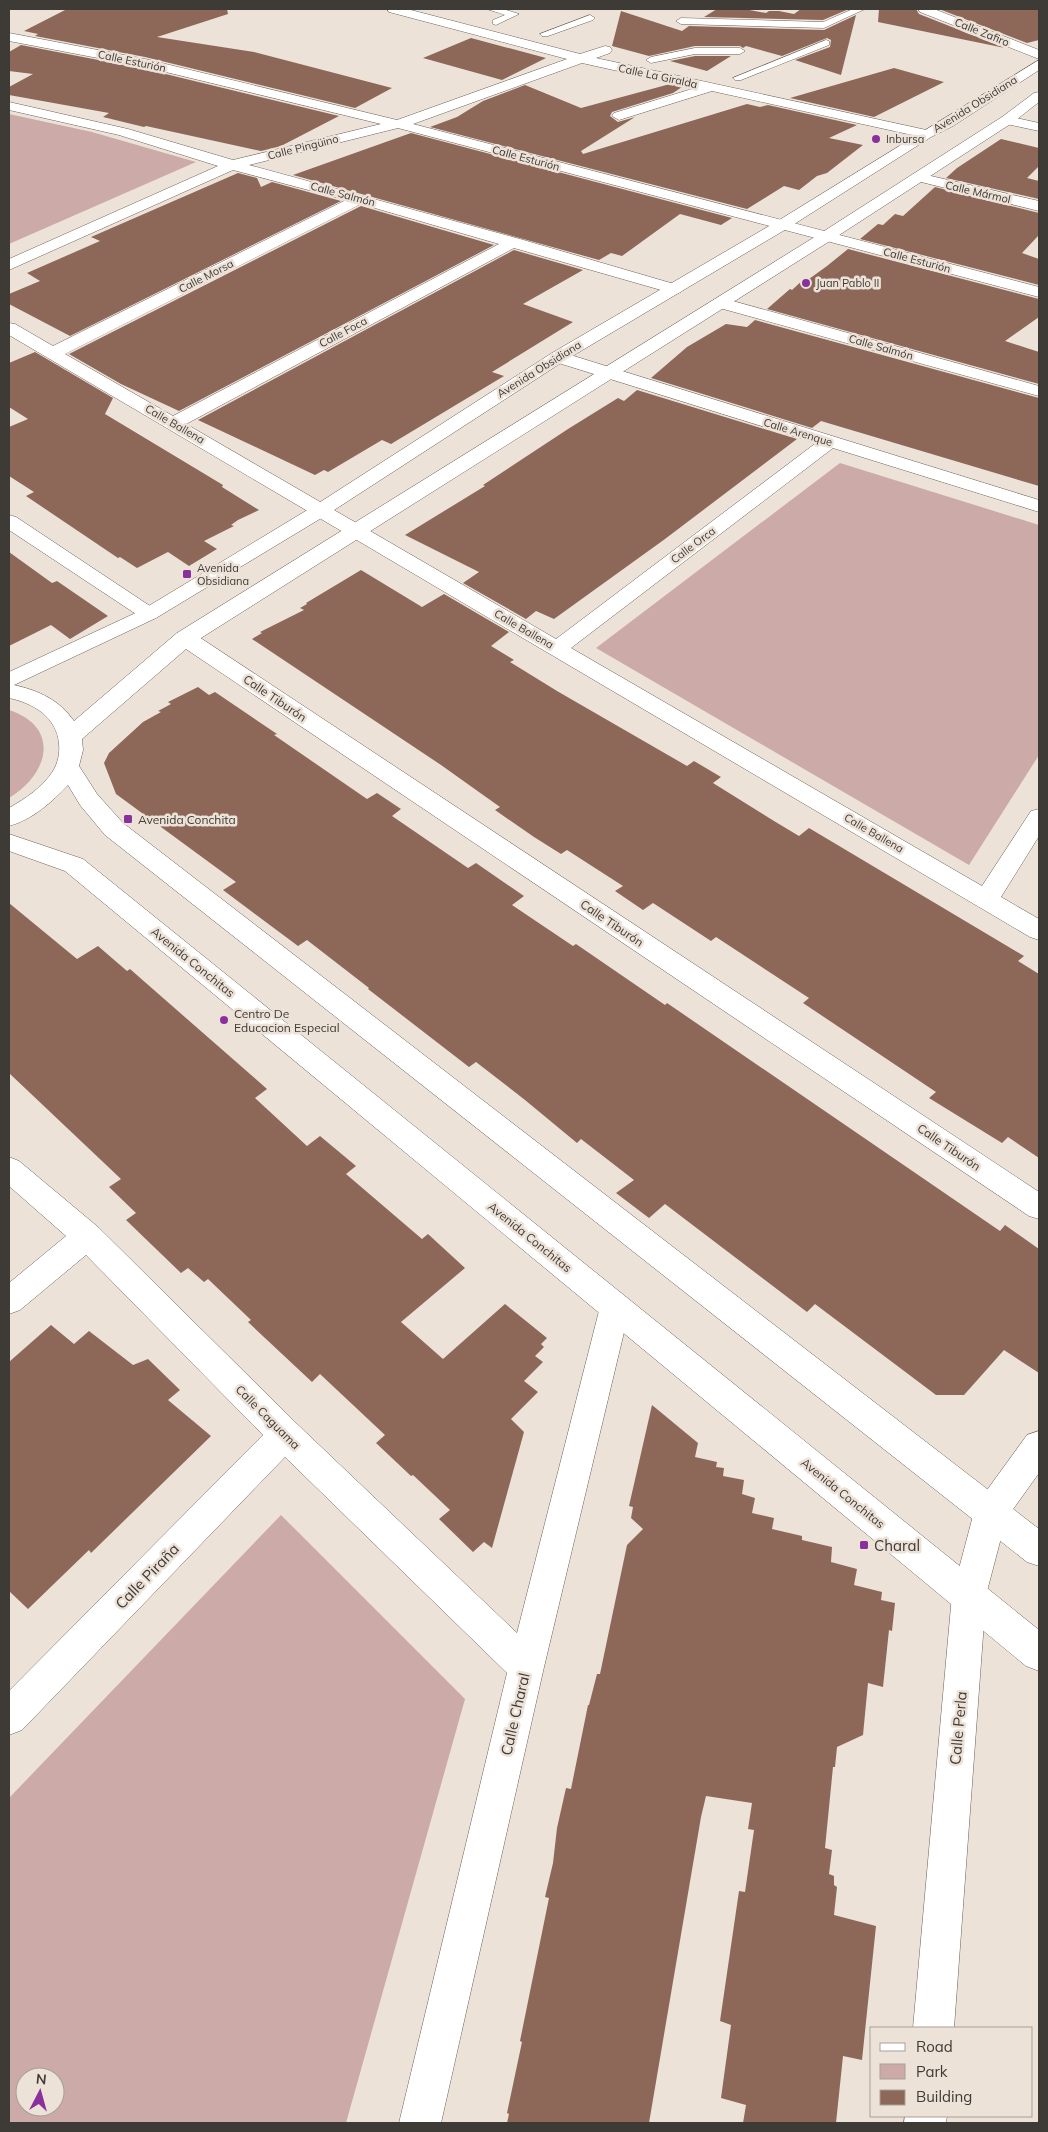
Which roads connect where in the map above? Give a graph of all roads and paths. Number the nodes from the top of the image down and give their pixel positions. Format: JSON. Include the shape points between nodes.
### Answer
{"nodes":[{"id":1,"x":393,"y":9,"type":"edge"},
{"id":2,"x":860,"y":9,"type":"edge"},
{"id":3,"x":924,"y":9,"type":"edge"},
{"id":4,"x":494,"y":15,"type":"edge"},
{"id":5,"x":479,"y":18,"type":"dead end"},
{"id":6,"x":590,"y":18,"type":"dead end"},
{"id":7,"x":681,"y":21,"type":"dead end"},
{"id":8,"x":545,"y":34,"type":"junction"},
{"id":9,"x":9,"y":37,"type":"edge"},
{"id":10,"x":826,"y":43,"type":"dead end"},
{"id":11,"x":610,"y":51,"type":"joint"},
{"id":12,"x":740,"y":51,"type":"dead end"},
{"id":13,"x":1039,"y":55,"type":"edge"},
{"id":14,"x":583,"y":59,"type":"junction"},
{"id":15,"x":647,"y":59,"type":"joint"},
{"id":16,"x":1039,"y":64,"type":"edge"},
{"id":17,"x":680,"y":66,"type":"dead end"},
{"id":18,"x":734,"y":77,"type":"joint"},
{"id":19,"x":758,"y":82,"type":"dead end"},
{"id":20,"x":711,"y":87,"type":"junction"},
{"id":21,"x":1039,"y":96,"type":"edge"},
{"id":22,"x":9,"y":106,"type":"edge"},
{"id":23,"x":619,"y":116,"type":"dead end"},
{"id":24,"x":1007,"y":120,"type":"junction"},
{"id":25,"x":398,"y":124,"type":"junction"},
{"id":26,"x":927,"y":127,"type":"junction"},
{"id":27,"x":1039,"y":127,"type":"edge"},
{"id":28,"x":232,"y":165,"type":"junction"},
{"id":29,"x":918,"y":177,"type":"junction"},
{"id":30,"x":360,"y":199,"type":"junction"},
{"id":31,"x":1039,"y":206,"type":"edge"},
{"id":32,"x":782,"y":225,"type":"junction"},
{"id":33,"x":827,"y":236,"type":"junction"},
{"id":34,"x":514,"y":242,"type":"junction"},
{"id":35,"x":9,"y":265,"type":"edge"},
{"id":36,"x":675,"y":289,"type":"junction"},
{"id":37,"x":1039,"y":292,"type":"edge"},
{"id":38,"x":722,"y":303,"type":"junction"},
{"id":39,"x":9,"y":328,"type":"edge"},
{"id":40,"x":52,"y":352,"type":"junction"},
{"id":41,"x":558,"y":357,"type":"junction"},
{"id":42,"x":609,"y":374,"type":"junction"},
{"id":43,"x":1039,"y":391,"type":"edge"},
{"id":44,"x":173,"y":423,"type":"junction"},
{"id":45,"x":829,"y":442,"type":"junction"},
{"id":46,"x":1039,"y":506,"type":"edge"},
{"id":47,"x":322,"y":510,"type":"junction"},
{"id":48,"x":9,"y":521,"type":"edge"},
{"id":49,"x":358,"y":531,"type":"junction"},
{"id":50,"x":149,"y":614,"type":"junction"},
{"id":51,"x":185,"y":638,"type":"junction"},
{"id":52,"x":557,"y":648,"type":"junction"},
{"id":53,"x":9,"y":680,"type":"edge"},
{"id":54,"x":9,"y":691,"type":"edge"},
{"id":55,"x":71,"y":736,"type":"junction"},
{"id":56,"x":68,"y":766,"type":"junction"},
{"id":57,"x":1039,"y":817,"type":"edge"},
{"id":58,"x":9,"y":818,"type":"edge"},
{"id":59,"x":9,"y":842,"type":"edge"},
{"id":60,"x":987,"y":899,"type":"junction"},
{"id":61,"x":1039,"y":931,"type":"edge"},
{"id":62,"x":9,"y":1169,"type":"edge"},
{"id":63,"x":1039,"y":1207,"type":"edge"},
{"id":64,"x":87,"y":1236,"type":"junction"},
{"id":65,"x":9,"y":1301,"type":"edge"},
{"id":66,"x":615,"y":1307,"type":"junction"},
{"id":67,"x":285,"y":1435,"type":"junction"},
{"id":68,"x":1039,"y":1446,"type":"edge"},
{"id":69,"x":991,"y":1512,"type":"junction"},
{"id":70,"x":1039,"y":1550,"type":"edge"},
{"id":71,"x":968,"y":1595,"type":"junction"},
{"id":72,"x":1039,"y":1653,"type":"edge"},
{"id":73,"x":526,"y":1667,"type":"junction"},
{"id":74,"x":9,"y":1717,"type":"edge"},
{"id":75,"x":933,"y":2027,"type":"edge"},
{"id":76,"x":420,"y":2123,"type":"edge"}],
"edges":[{"from":1,"to":14,"type":"street","name":"Calle La Giralda"},
{"from":2,"to":7,"type":"lane","via":[[824,26]]},
{"from":3,"to":13,"type":"street","name":"Calle Zafiro"},
{"from":4,"to":5,"type":"street","name":"Calle La Giralda"},
{"from":4,"to":8,"type":"street","name":"Calle La Giralda"},
{"from":6,"to":8,"type":"lane"},
{"from":8,"to":11,"type":"street","name":"Calle La Giralda"},
{"from":9,"to":25,"type":"street","name":"Calle Esturión","via":[[145,63]]},
{"from":10,"to":18,"type":"lane"},
{"from":11,"to":14,"type":"street","name":"Calle Pingüino"},
{"from":12,"to":15,"type":"lane","via":[[695,51]]},
{"from":14,"to":20,"type":"street","name":"Calle La Giralda"},
{"from":14,"to":25,"type":"street","name":"Calle Pingüino"},
{"from":15,"to":17,"type":"street","name":"Calle La Giralda"},
{"from":16,"to":26,"type":"street","name":"Avenida Obsidiana","via":[[948,123]]},
{"from":18,"to":19,"type":"street"},
{"from":20,"to":23,"type":"street"},
{"from":20,"to":26,"type":"street","name":"Calle La Giralda"},
{"from":21,"to":24,"type":"street"},
{"from":22,"to":28,"type":"street","name":"Calle Salmón","via":[[123,132]]},
{"from":24,"to":27,"type":"street"},
{"from":24,"to":29,"type":"street"},
{"from":25,"to":28,"type":"street","name":"Calle Pingüino"},
{"from":25,"to":32,"type":"street","name":"Calle Esturión"},
{"from":26,"to":32,"type":"street","name":"Avenida Obsidiana"},
{"from":28,"to":30,"type":"street","name":"Calle Salmón"},
{"from":28,"to":35,"type":"street","name":"Calle Pingüino"},
{"from":29,"to":31,"type":"street","name":"Calle Mármol"},
{"from":29,"to":33,"type":"street"},
{"from":30,"to":34,"type":"street","name":"Calle Salmón"},
{"from":30,"to":40,"type":"street","name":"Calle Morsa"},
{"from":32,"to":33,"type":"street","name":"Calle Esturión"},
{"from":32,"to":36,"type":"street","name":"Avenida Obsidiana"},
{"from":33,"to":37,"type":"street","name":"Calle Esturión"},
{"from":33,"to":38,"type":"street"},
{"from":34,"to":36,"type":"street","name":"Calle Salmón"},
{"from":34,"to":44,"type":"street","name":"Calle Foca"},
{"from":36,"to":41,"type":"street","name":"Avenida Obsidiana"},
{"from":38,"to":42,"type":"street"},
{"from":38,"to":43,"type":"street","name":"Calle Salmón"},
{"from":39,"to":40,"type":"street","name":"Calle Ballena"},
{"from":40,"to":44,"type":"street","name":"Calle Ballena"},
{"from":41,"to":42,"type":"street","name":"Calle Arenque"},
{"from":41,"to":47,"type":"street","name":"Avenida Obsidiana"},
{"from":42,"to":45,"type":"street","name":"Calle Arenque"},
{"from":42,"to":49,"type":"street"},
{"from":44,"to":47,"type":"street","name":"Calle Ballena"},
{"from":45,"to":46,"type":"street","name":"Calle Arenque"},
{"from":45,"to":52,"type":"street","name":"Calle Orca"},
{"from":47,"to":49,"type":"street","name":"Calle Ballena"},
{"from":47,"to":50,"type":"street","name":"Avenida Obsidiana"},
{"from":48,"to":50,"type":"street"},
{"from":49,"to":51,"type":"street"},
{"from":49,"to":52,"type":"street","name":"Calle Ballena"},
{"from":50,"to":53,"type":"street","name":"Avenida Obsidiana"},
{"from":51,"to":55,"type":"street"},
{"from":51,"to":63,"type":"street","name":"Calle Tiburón"},
{"from":52,"to":60,"type":"street","name":"Calle Ballena"},
{"from":54,"to":55,"type":"street","via":[[45,703],[62,718]]},
{"from":55,"to":56,"type":"street"},
{"from":56,"to":58,"type":"street","via":[[46,794]]},
{"from":56,"to":69,"type":"street","via":[[88,800],[114,829]]},
{"from":57,"to":60,"type":"street"},
{"from":59,"to":66,"type":"street","name":"Avenida Conchitas","via":[[74,864]]},
{"from":60,"to":61,"type":"street","name":"Calle Ballena"},
{"from":62,"to":64,"type":"street","name":"Calle Caguama"},
{"from":64,"to":65,"type":"street"},
{"from":64,"to":67,"type":"street","name":"Calle Caguama"},
{"from":66,"to":71,"type":"street","name":"Avenida Conchitas"},
{"from":66,"to":73,"type":"street","name":"Calle Charal"},
{"from":67,"to":73,"type":"street","name":"Calle Caguama"},
{"from":67,"to":74,"type":"street","name":"Calle Piraña"},
{"from":68,"to":69,"type":"street","name":"Calle Perla"},
{"from":69,"to":70,"type":"street"},
{"from":69,"to":71,"type":"street","name":"Calle Perla"},
{"from":71,"to":72,"type":"street","name":"Avenida Conchitas"},
{"from":71,"to":75,"type":"street","name":"Calle Perla"},
{"from":73,"to":76,"type":"street","name":"Calle Charal"}]}
